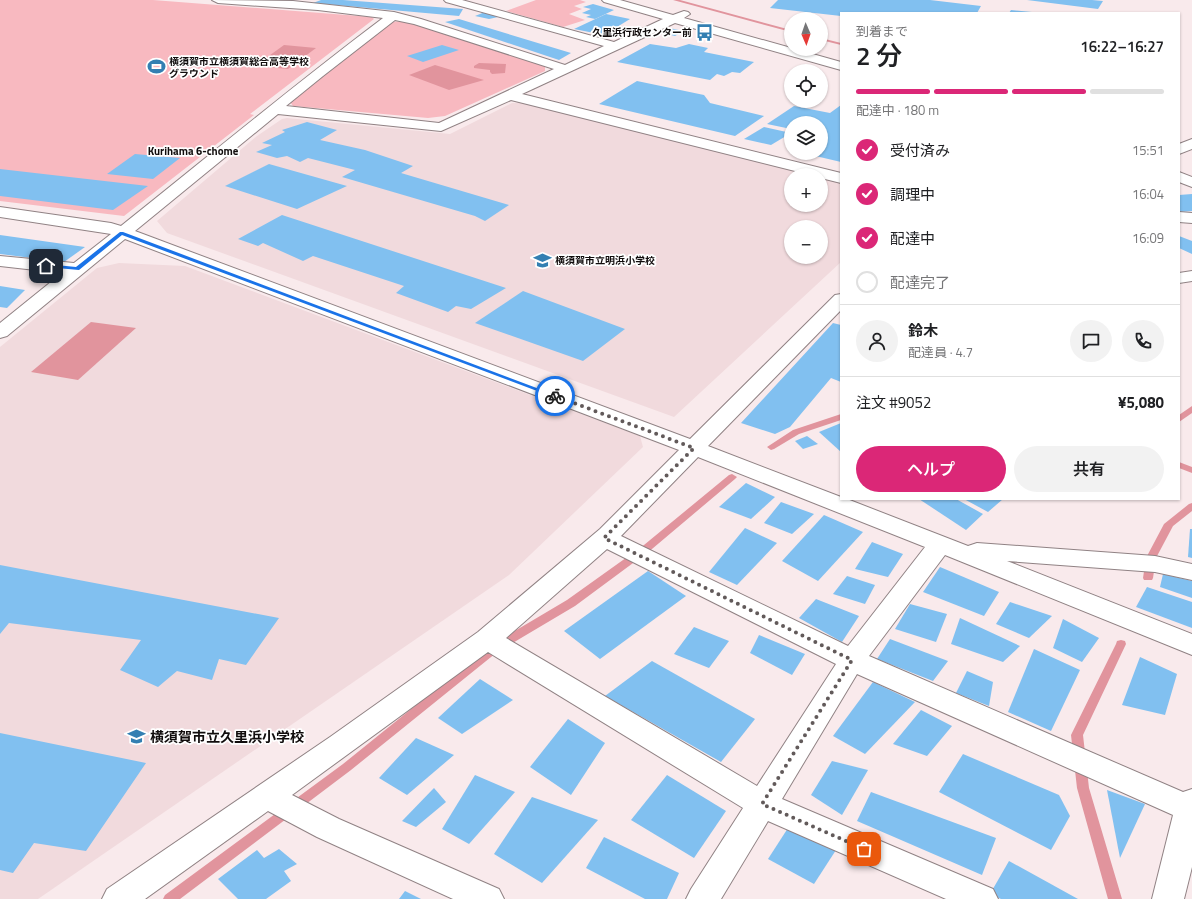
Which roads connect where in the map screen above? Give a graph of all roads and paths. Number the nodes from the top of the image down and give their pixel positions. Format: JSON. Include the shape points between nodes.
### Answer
{"nodes":[{"id":1,"x":218,"y":0,"type":"edge"},
{"id":2,"x":450,"y":0,"type":"edge"},
{"id":3,"x":608,"y":0,"type":"edge"},
{"id":4,"x":632,"y":0,"type":"edge"},
{"id":5,"x":394,"y":16,"type":"junction"},
{"id":6,"x":679,"y":16,"type":"junction"},
{"id":7,"x":784,"y":41,"type":"edge"},
{"id":8,"x":616,"y":46,"type":"junction"},
{"id":9,"x":828,"y":53,"type":"edge"},
{"id":10,"x":840,"y":57,"type":"edge"},
{"id":11,"x":840,"y":66,"type":"edge"},
{"id":12,"x":566,"y":69,"type":"junction"},
{"id":13,"x":509,"y":95,"type":"junction"},
{"id":14,"x":273,"y":109,"type":"junction"},
{"id":15,"x":1192,"y":143,"type":"edge"},
{"id":16,"x":1180,"y":149,"type":"edge"},
{"id":17,"x":1180,"y":166,"type":"edge"},
{"id":18,"x":1192,"y":170,"type":"edge"},
{"id":19,"x":840,"y":178,"type":"edge"},
{"id":20,"x":1180,"y":178,"type":"edge"},
{"id":21,"x":1192,"y":182,"type":"edge"},
{"id":22,"x":0,"y":212,"type":"edge"},
{"id":23,"x":1180,"y":217,"type":"edge"},
{"id":24,"x":1192,"y":218,"type":"edge"},
{"id":25,"x":121,"y":233,"type":"junction"},
{"id":26,"x":0,"y":261,"type":"edge"},
{"id":27,"x":77,"y":269,"type":"junction"},
{"id":28,"x":1192,"y":276,"type":"edge"},
{"id":29,"x":1180,"y":278,"type":"edge"},
{"id":30,"x":840,"y":300,"type":"edge"},
{"id":31,"x":0,"y":312,"type":"edge"},
{"id":32,"x":21,"y":315,"type":"junction"},
{"id":33,"x":0,"y":332,"type":"edge"},
{"id":34,"x":694,"y":448,"type":"junction"},
{"id":35,"x":837,"y":498,"type":"edge"},
{"id":36,"x":842,"y":500,"type":"edge"},
{"id":37,"x":604,"y":538,"type":"junction"},
{"id":38,"x":948,"y":547,"type":"junction"},
{"id":39,"x":1192,"y":572,"type":"edge"},
{"id":40,"x":487,"y":639,"type":"junction"},
{"id":41,"x":1192,"y":645,"type":"edge"},
{"id":42,"x":852,"y":660,"type":"junction"},
{"id":43,"x":266,"y":796,"type":"junction"},
{"id":44,"x":762,"y":804,"type":"junction"},
{"id":45,"x":1191,"y":806,"type":"edge"},
{"id":46,"x":119,"y":899,"type":"edge"},
{"id":47,"x":487,"y":899,"type":"edge"},
{"id":48,"x":703,"y":899,"type":"edge"},
{"id":49,"x":981,"y":899,"type":"edge"},
{"id":50,"x":1168,"y":899,"type":"edge"}],
"edges":[{"from":1,"to":5,"type":"street"},
{"from":2,"to":8,"type":"street"},
{"from":3,"to":6,"type":"street"},
{"from":4,"to":6,"type":"street"},
{"from":5,"to":12,"type":"street"},
{"from":5,"to":14,"type":"street"},
{"from":6,"to":7,"type":"street"},
{"from":6,"to":8,"type":"street"},
{"from":6,"to":11,"type":"street"},
{"from":8,"to":12,"type":"street"},
{"from":9,"to":10,"type":"street"},
{"from":12,"to":13,"type":"street"},
{"from":13,"to":14,"type":"street","via":[[441,127]]},
{"from":13,"to":19,"type":"street"},
{"from":14,"to":25,"type":"street"},
{"from":15,"to":16,"type":"street"},
{"from":17,"to":18,"type":"street"},
{"from":20,"to":21,"type":"street"},
{"from":22,"to":25,"type":"street","via":[[111,228]]},
{"from":23,"to":24,"type":"street"},
{"from":25,"to":27,"type":"street"},
{"from":25,"to":34,"type":"street"},
{"from":26,"to":27,"type":"street"},
{"from":27,"to":32,"type":"street"},
{"from":28,"to":29,"type":"street"},
{"from":30,"to":34,"type":"street"},
{"from":31,"to":32,"type":"street"},
{"from":32,"to":33,"type":"street"},
{"from":34,"to":35,"type":"street"},
{"from":34,"to":37,"type":"street"},
{"from":36,"to":38,"type":"street"},
{"from":37,"to":40,"type":"street"},
{"from":37,"to":42,"type":"street"},
{"from":38,"to":39,"type":"street","via":[[1155,564]]},
{"from":38,"to":41,"type":"street"},
{"from":38,"to":42,"type":"street"},
{"from":40,"to":43,"type":"street"},
{"from":40,"to":44,"type":"street"},
{"from":42,"to":44,"type":"street"},
{"from":42,"to":45,"type":"street"},
{"from":43,"to":46,"type":"street"},
{"from":43,"to":47,"type":"street","via":[[328,828]]},
{"from":44,"to":48,"type":"street"},
{"from":44,"to":49,"type":"street"},
{"from":45,"to":50,"type":"street"}]}
